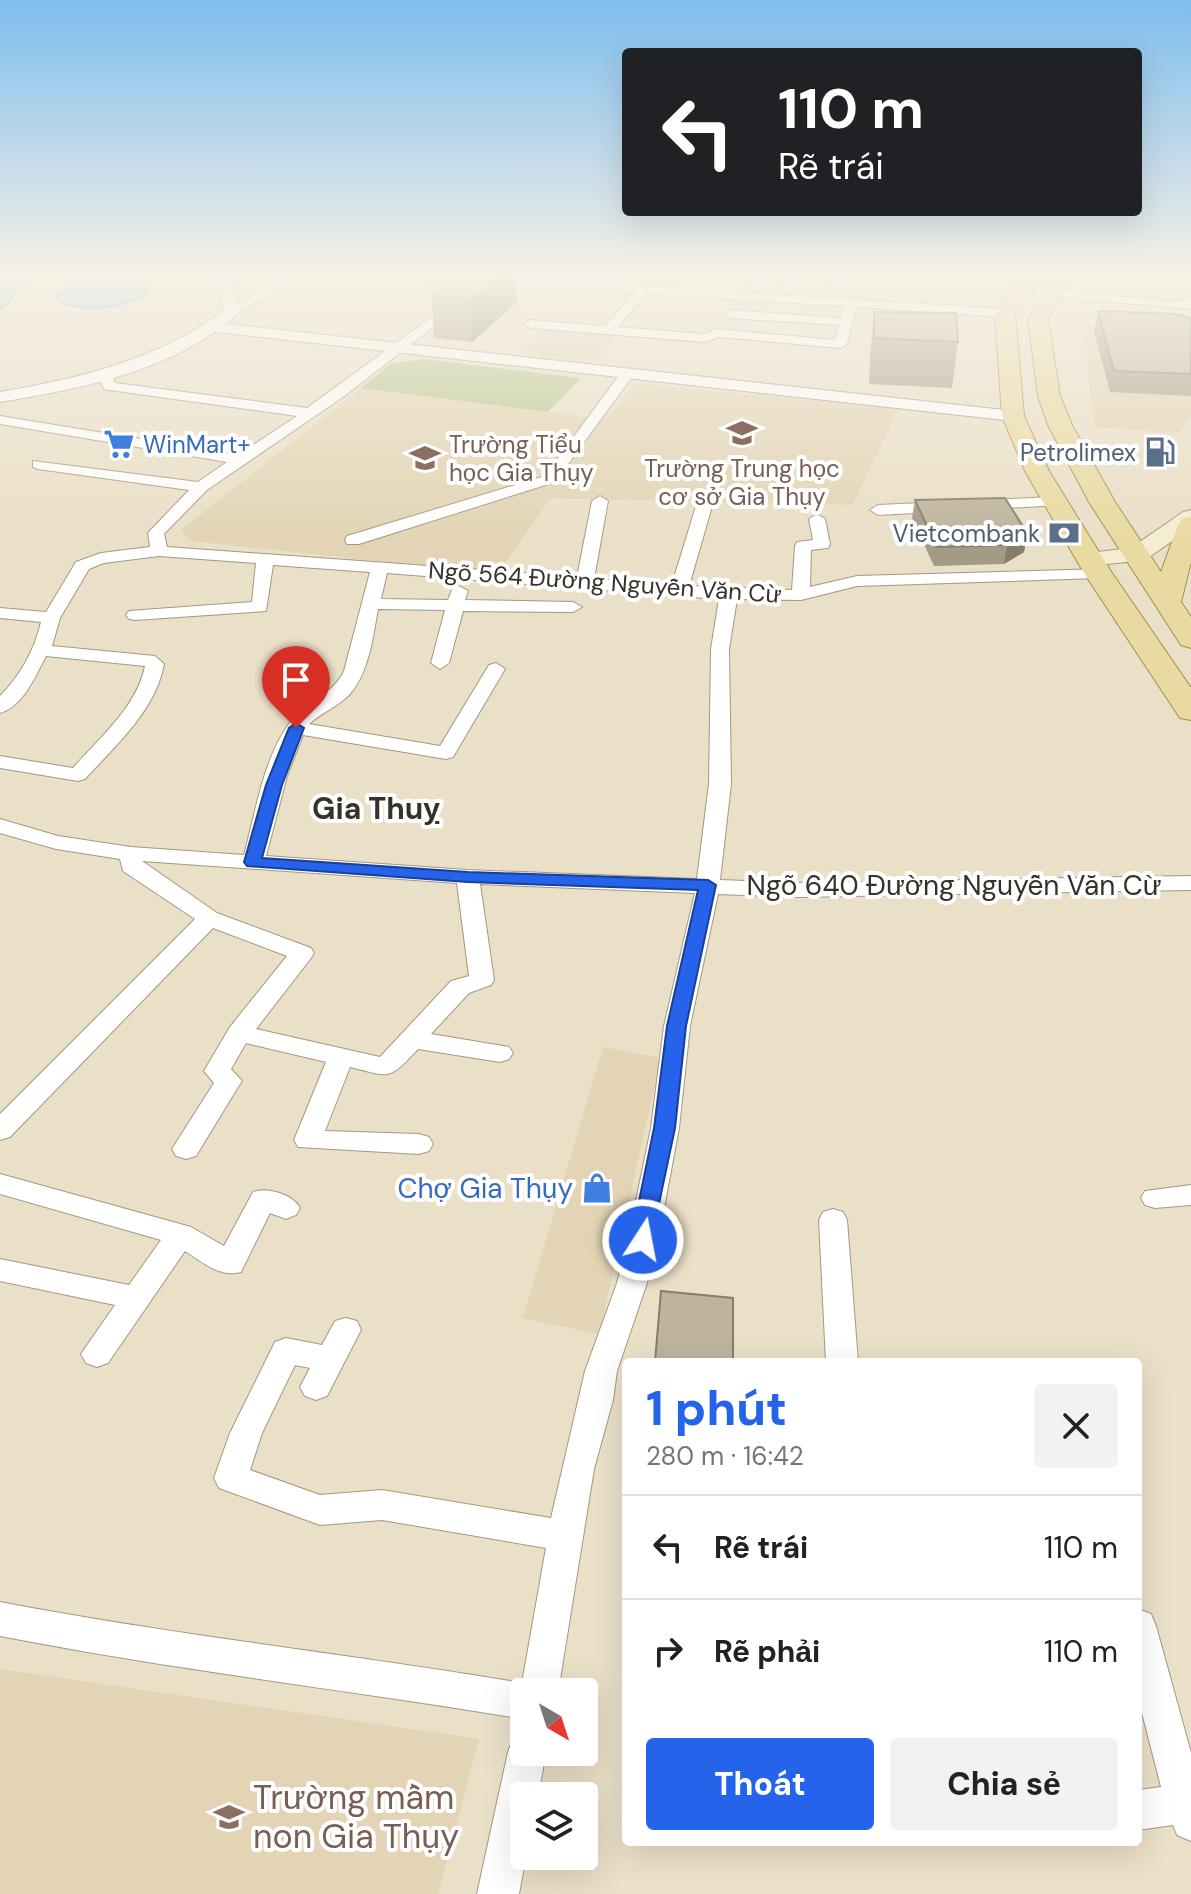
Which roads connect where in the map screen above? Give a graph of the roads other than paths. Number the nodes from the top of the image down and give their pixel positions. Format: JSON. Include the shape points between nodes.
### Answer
{"nodes":[{"id":1,"x":140,"y":363,"type":"edge"},
{"id":2,"x":379,"y":363,"type":"edge"},
{"id":3,"x":534,"y":363,"type":"edge"},
{"id":4,"x":1007,"y":363,"type":"edge"},
{"id":5,"x":1044,"y":363,"type":"edge"},
{"id":6,"x":627,"y":374,"type":"junction"},
{"id":7,"x":106,"y":376,"type":"junction"},
{"id":8,"x":0,"y":397,"type":"edge"},
{"id":9,"x":310,"y":413,"type":"junction"},
{"id":10,"x":1013,"y":416,"type":"junction"},
{"id":11,"x":0,"y":420,"type":"edge"},
{"id":12,"x":241,"y":460,"type":"junction"},
{"id":13,"x":38,"y":464,"type":"dead end"},
{"id":14,"x":201,"y":487,"type":"junction"},
{"id":15,"x":600,"y":501,"type":"dead end"},
{"id":16,"x":1055,"y":502,"type":"junction"},
{"id":17,"x":705,"y":503,"type":"dead end"},
{"id":18,"x":878,"y":510,"type":"dead end"},
{"id":19,"x":1191,"y":517,"type":"edge"},
{"id":20,"x":817,"y":519,"type":"dead end"},
{"id":21,"x":1191,"y":525,"type":"edge"},
{"id":22,"x":353,"y":540,"type":"dead end"},
{"id":23,"x":159,"y":551,"type":"junction"},
{"id":24,"x":1137,"y":555,"type":"junction"},
{"id":25,"x":265,"y":561,"type":"junction"},
{"id":26,"x":1094,"y":566,"type":"junction"},
{"id":27,"x":380,"y":567,"type":"junction"},
{"id":28,"x":466,"y":573,"type":"junction"},
{"id":29,"x":585,"y":583,"type":"junction"},
{"id":30,"x":679,"y":590,"type":"junction"},
{"id":31,"x":729,"y":594,"type":"junction"},
{"id":32,"x":801,"y":595,"type":"junction"},
{"id":33,"x":1167,"y":602,"type":"junction"},
{"id":34,"x":368,"y":604,"type":"junction"},
{"id":35,"x":454,"y":605,"type":"junction"},
{"id":36,"x":573,"y":607,"type":"dead end"},
{"id":37,"x":0,"y":613,"type":"edge"},
{"id":38,"x":135,"y":615,"type":"dead end"},
{"id":39,"x":51,"y":618,"type":"junction"},
{"id":40,"x":1191,"y":639,"type":"edge"},
{"id":41,"x":40,"y":650,"type":"junction"},
{"id":42,"x":440,"y":663,"type":"dead end"},
{"id":43,"x":496,"y":669,"type":"dead end"},
{"id":44,"x":0,"y":707,"type":"edge"},
{"id":45,"x":1191,"y":711,"type":"edge"},
{"id":46,"x":296,"y":728,"type":"junction"},
{"id":47,"x":0,"y":762,"type":"edge"},
{"id":48,"x":0,"y":826,"type":"edge"},
{"id":49,"x":131,"y":854,"type":"junction"},
{"id":50,"x":253,"y":862,"type":"junction"},
{"id":51,"x":468,"y":877,"type":"junction"},
{"id":52,"x":1191,"y":883,"type":"edge"},
{"id":53,"x":708,"y":885,"type":"junction"},
{"id":54,"x":209,"y":918,"type":"junction"},
{"id":55,"x":239,"y":1033,"type":"junction"},
{"id":56,"x":411,"y":1039,"type":"junction"},
{"id":57,"x":500,"y":1053,"type":"dead end"},
{"id":58,"x":341,"y":1056,"type":"junction"},
{"id":59,"x":0,"y":1130,"type":"edge"},
{"id":60,"x":419,"y":1144,"type":"dead end"},
{"id":61,"x":186,"y":1149,"type":"dead end"},
{"id":62,"x":0,"y":1184,"type":"edge"},
{"id":63,"x":1191,"y":1195,"type":"edge"},
{"id":64,"x":1155,"y":1198,"type":"dead end"},
{"id":65,"x":286,"y":1208,"type":"dead end"},
{"id":66,"x":833,"y":1220,"type":"dead end"},
{"id":67,"x":181,"y":1235,"type":"junction"},
{"id":68,"x":0,"y":1270,"type":"edge"},
{"id":69,"x":136,"y":1298,"type":"junction"},
{"id":70,"x":97,"y":1354,"type":"dead end"},
{"id":71,"x":842,"y":1358,"type":"edge"},
{"id":72,"x":331,"y":1359,"type":"dead end"},
{"id":73,"x":566,"y":1536,"type":"junction"},
{"id":74,"x":0,"y":1619,"type":"edge"},
{"id":75,"x":1142,"y":1641,"type":"edge"},
{"id":76,"x":541,"y":1678,"type":"edge"},
{"id":77,"x":510,"y":1699,"type":"edge"},
{"id":78,"x":524,"y":1766,"type":"edge"},
{"id":79,"x":1142,"y":1810,"type":"edge"},
{"id":80,"x":1188,"y":1812,"type":"edge"},
{"id":81,"x":498,"y":1894,"type":"edge"}],
"edges":[{"from":1,"to":7,"type":"street"},
{"from":2,"to":9,"type":"street"},
{"from":3,"to":6,"type":"street"},
{"from":4,"to":10,"type":"main road"},
{"from":5,"to":24,"type":"main road","via":[[1049,396],[1084,470]]},
{"from":6,"to":10,"type":"street"},
{"from":6,"to":22,"type":"street","via":[[550,479]]},
{"from":7,"to":8,"type":"street"},
{"from":7,"to":9,"type":"street","via":[[109,386]]},
{"from":9,"to":12,"type":"street"},
{"from":10,"to":16,"type":"main road"},
{"from":11,"to":12,"type":"street"},
{"from":12,"to":14,"type":"street"},
{"from":13,"to":14,"type":"street"},
{"from":14,"to":23,"type":"street","via":[[156,533]]},
{"from":15,"to":29,"type":"street"},
{"from":16,"to":18,"type":"street"},
{"from":16,"to":26,"type":"main road"},
{"from":17,"to":30,"type":"street"},
{"from":19,"to":24,"type":"main road"},
{"from":20,"to":32,"type":"street","via":[[822,544],[803,546]]},
{"from":21,"to":33,"type":"main road"},
{"from":23,"to":25,"type":"street","name":"Ngõ 564 Đường Nguyễn Văn Cừ"},
{"from":23,"to":39,"type":"street","name":"Ngõ 564 Đường Nguyễn Văn Cừ","via":[[101,558],[82,566]]},
{"from":24,"to":26,"type":"main road"},
{"from":24,"to":33,"type":"main road"},
{"from":25,"to":27,"type":"street","name":"Ngõ 564 Đường Nguyễn Văn Cừ"},
{"from":25,"to":38,"type":"street","via":[[260,607]]},
{"from":26,"to":32,"type":"street","name":"Ngõ 564 Đường Nguyễn Văn Cừ","via":[[857,581]]},
{"from":26,"to":45,"type":"main road"},
{"from":27,"to":28,"type":"street","name":"Ngõ 564 Đường Nguyễn Văn Cừ"},
{"from":27,"to":34,"type":"street"},
{"from":28,"to":29,"type":"street","name":"Ngõ 564 Đường Nguyễn Văn Cừ"},
{"from":28,"to":35,"type":"street"},
{"from":29,"to":30,"type":"street","name":"Ngõ 564 Đường Nguyễn Văn Cừ"},
{"from":30,"to":31,"type":"street","name":"Ngõ 564 Đường Nguyễn Văn Cừ"},
{"from":31,"to":32,"type":"street","name":"Ngõ 564 Đường Nguyễn Văn Cừ"},
{"from":31,"to":53,"type":"street","via":[[720,649],[720,784]]},
{"from":33,"to":40,"type":"main road"},
{"from":34,"to":35,"type":"street"},
{"from":34,"to":46,"type":"street","via":[[358,658],[345,688],[310,711]]},
{"from":35,"to":36,"type":"street"},
{"from":35,"to":42,"type":"street"},
{"from":37,"to":39,"type":"street"},
{"from":39,"to":41,"type":"street","name":"Ngõ 564 Đường Nguyễn Văn Cừ"},
{"from":41,"to":44,"type":"street","name":"Ngõ 564 Đường Nguyễn Văn Cừ","via":[[20,687]]},
{"from":41,"to":47,"type":"street","via":[[148,660],[155,664],[155,674],[78,775]]},
{"from":43,"to":46,"type":"street","via":[[446,753]]},
{"from":46,"to":50,"type":"street"},
{"from":48,"to":49,"type":"street","name":"Ngõ 640 Đường Nguyễn Văn Cừ"},
{"from":49,"to":50,"type":"street","name":"Ngõ 640 Đường Nguyễn Văn Cừ"},
{"from":49,"to":54,"type":"street","via":[[131,866]]},
{"from":50,"to":51,"type":"street","name":"Ngõ 640 Đường Nguyễn Văn Cừ"},
{"from":51,"to":53,"type":"street","name":"Ngõ 640 Đường Nguyễn Văn Cừ"},
{"from":51,"to":56,"type":"street","via":[[482,980],[460,987]]},
{"from":52,"to":53,"type":"street","name":"Ngõ 640 Đường Nguyễn Văn Cừ","via":[[798,890]]},
{"from":53,"to":73,"type":"street","via":[[677,1026],[665,1128],[643,1240],[601,1371]]},
{"from":54,"to":55,"type":"street","via":[[302,953]]},
{"from":54,"to":59,"type":"street"},
{"from":55,"to":58,"type":"street"},
{"from":55,"to":61,"type":"street","via":[[217,1071],[229,1081]]},
{"from":56,"to":57,"type":"street"},
{"from":56,"to":58,"type":"street","via":[[386,1067]]},
{"from":58,"to":60,"type":"street","via":[[308,1140]]},
{"from":62,"to":67,"type":"street"},
{"from":63,"to":64,"type":"street"},
{"from":65,"to":67,"type":"street","via":[[263,1199],[230,1264]]},
{"from":66,"to":71,"type":"street"},
{"from":67,"to":69,"type":"street"},
{"from":68,"to":69,"type":"street"},
{"from":69,"to":70,"type":"street"},
{"from":72,"to":73,"type":"street","via":[[286,1351],[246,1433],[231,1478],[320,1510],[382,1505]]},
{"from":73,"to":76,"type":"street"},
{"from":74,"to":77,"type":"street","via":[[113,1641]]},
{"from":75,"to":80,"type":"street"},
{"from":78,"to":81,"type":"street"},
{"from":79,"to":80,"type":"street"}]}
